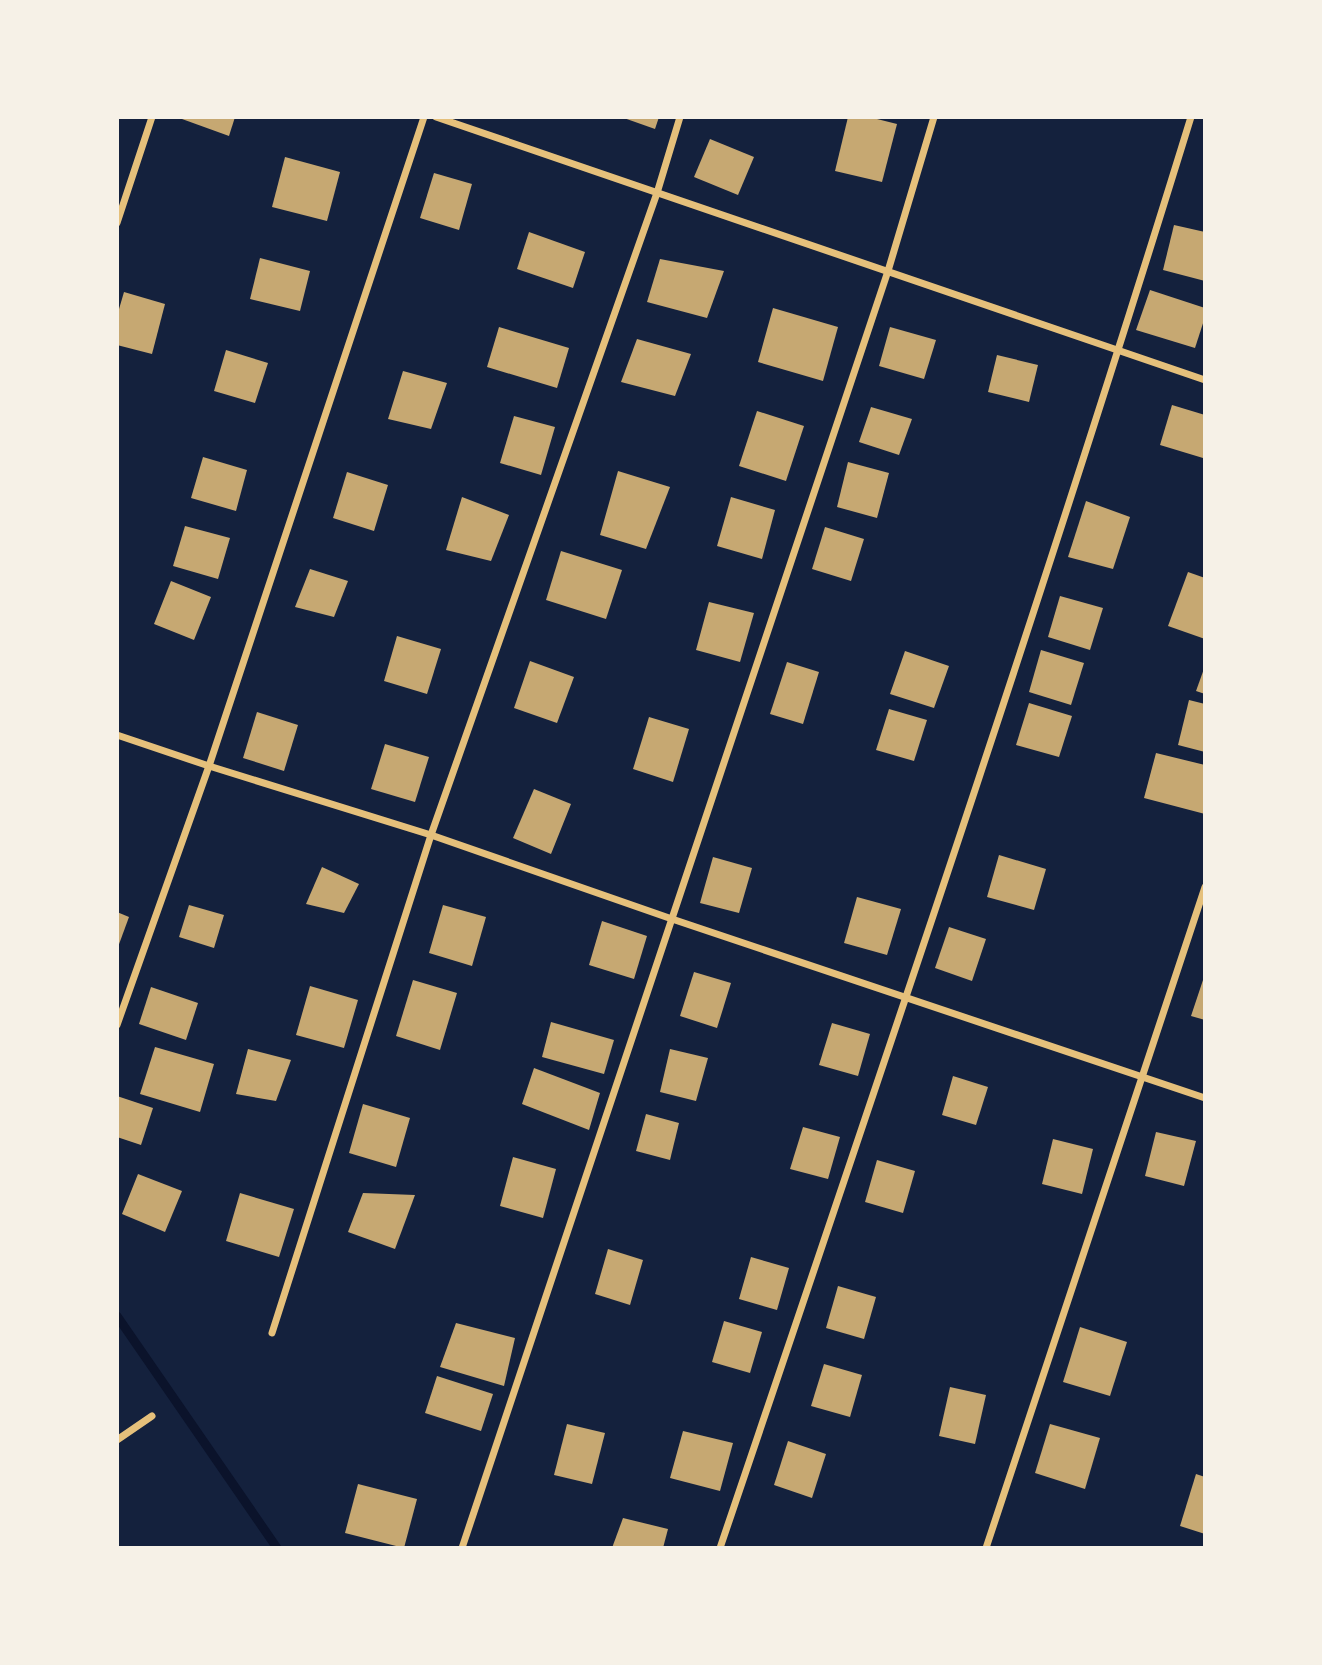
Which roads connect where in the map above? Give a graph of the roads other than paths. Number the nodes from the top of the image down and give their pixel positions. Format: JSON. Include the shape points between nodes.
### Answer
{"nodes":[{"id":1,"x":152,"y":117,"type":"edge"},
{"id":2,"x":424,"y":117,"type":"edge"},
{"id":3,"x":436,"y":117,"type":"edge"},
{"id":4,"x":680,"y":117,"type":"edge"},
{"id":5,"x":934,"y":117,"type":"edge"},
{"id":6,"x":1191,"y":117,"type":"edge"},
{"id":7,"x":657,"y":193,"type":"junction"},
{"id":8,"x":117,"y":223,"type":"edge"},
{"id":9,"x":888,"y":271,"type":"junction"},
{"id":10,"x":1119,"y":351,"type":"junction"},
{"id":11,"x":1205,"y":380,"type":"edge"},
{"id":12,"x":117,"y":735,"type":"edge"},
{"id":13,"x":209,"y":766,"type":"junction"},
{"id":14,"x":431,"y":835,"type":"junction"},
{"id":15,"x":1205,"y":887,"type":"edge"},
{"id":16,"x":672,"y":919,"type":"junction"},
{"id":17,"x":907,"y":997,"type":"junction"},
{"id":18,"x":117,"y":1025,"type":"edge"},
{"id":19,"x":1141,"y":1077,"type":"junction"},
{"id":20,"x":1205,"y":1098,"type":"edge"},
{"id":21,"x":272,"y":1333,"type":"dead end"},
{"id":22,"x":152,"y":1416,"type":"dead end"},
{"id":23,"x":117,"y":1440,"type":"edge"},
{"id":24,"x":462,"y":1548,"type":"edge"},
{"id":25,"x":720,"y":1548,"type":"edge"},
{"id":26,"x":986,"y":1548,"type":"edge"}],
"edges":[{"from":1,"to":8,"type":"street"},
{"from":2,"to":13,"type":"street"},
{"from":3,"to":7,"type":"street"},
{"from":4,"to":7,"type":"street"},
{"from":5,"to":9,"type":"street"},
{"from":6,"to":10,"type":"street"},
{"from":7,"to":9,"type":"street"},
{"from":7,"to":14,"type":"street"},
{"from":9,"to":10,"type":"street"},
{"from":9,"to":16,"type":"street"},
{"from":10,"to":11,"type":"street"},
{"from":10,"to":17,"type":"street"},
{"from":12,"to":13,"type":"street"},
{"from":13,"to":14,"type":"street"},
{"from":13,"to":18,"type":"street"},
{"from":14,"to":16,"type":"street"},
{"from":14,"to":21,"type":"street"},
{"from":15,"to":19,"type":"street"},
{"from":16,"to":17,"type":"street"},
{"from":16,"to":24,"type":"street"},
{"from":17,"to":19,"type":"street"},
{"from":17,"to":25,"type":"street"},
{"from":19,"to":20,"type":"street"},
{"from":19,"to":26,"type":"street"},
{"from":22,"to":23,"type":"street"}]}
